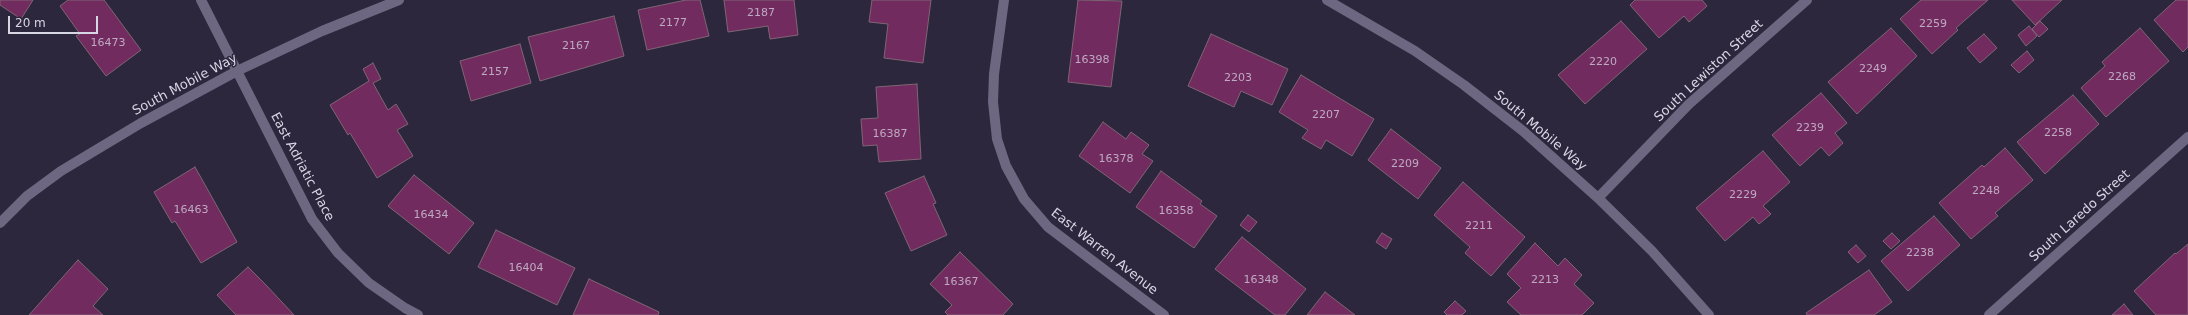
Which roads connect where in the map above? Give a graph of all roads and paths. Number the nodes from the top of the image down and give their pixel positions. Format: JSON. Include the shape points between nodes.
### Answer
{"nodes":[{"id":1,"x":201,"y":0,"type":"edge"},
{"id":2,"x":399,"y":0,"type":"edge"},
{"id":3,"x":1004,"y":0,"type":"edge"},
{"id":4,"x":1328,"y":0,"type":"edge"},
{"id":5,"x":1807,"y":0,"type":"edge"},
{"id":6,"x":237,"y":71,"type":"junction"},
{"id":7,"x":2188,"y":137,"type":"edge"},
{"id":8,"x":1598,"y":198,"type":"junction"},
{"id":9,"x":0,"y":223,"type":"edge"},
{"id":10,"x":418,"y":315,"type":"edge"},
{"id":11,"x":1164,"y":315,"type":"edge"},
{"id":12,"x":1709,"y":315,"type":"edge"},
{"id":13,"x":1989,"y":315,"type":"edge"}],
"edges":[{"from":1,"to":6,"type":"street","name":"East Adriatic Place"},
{"from":2,"to":6,"type":"street","name":"South Mobile Way","via":[[322,31]]},
{"from":3,"to":11,"type":"street","name":"East Warren Avenue","via":[[994,74],[993,102],[997,139],[1006,166],[1024,199],[1048,227]]},
{"from":4,"to":8,"type":"street","name":"South Mobile Way","via":[[1415,51],[1464,84],[1523,131]]},
{"from":5,"to":8,"type":"street","name":"South Lewiston Street","via":[[1689,104]]},
{"from":6,"to":9,"type":"street","name":"South Mobile Way","via":[[140,123],[61,171],[27,196]]},
{"from":6,"to":10,"type":"street","name":"East Adriatic Place","via":[[312,219],[338,253],[369,283]]},
{"from":7,"to":13,"type":"street","name":"South Laredo Street"},
{"from":8,"to":12,"type":"street","name":"South Mobile Way","via":[[1652,251]]}]}
